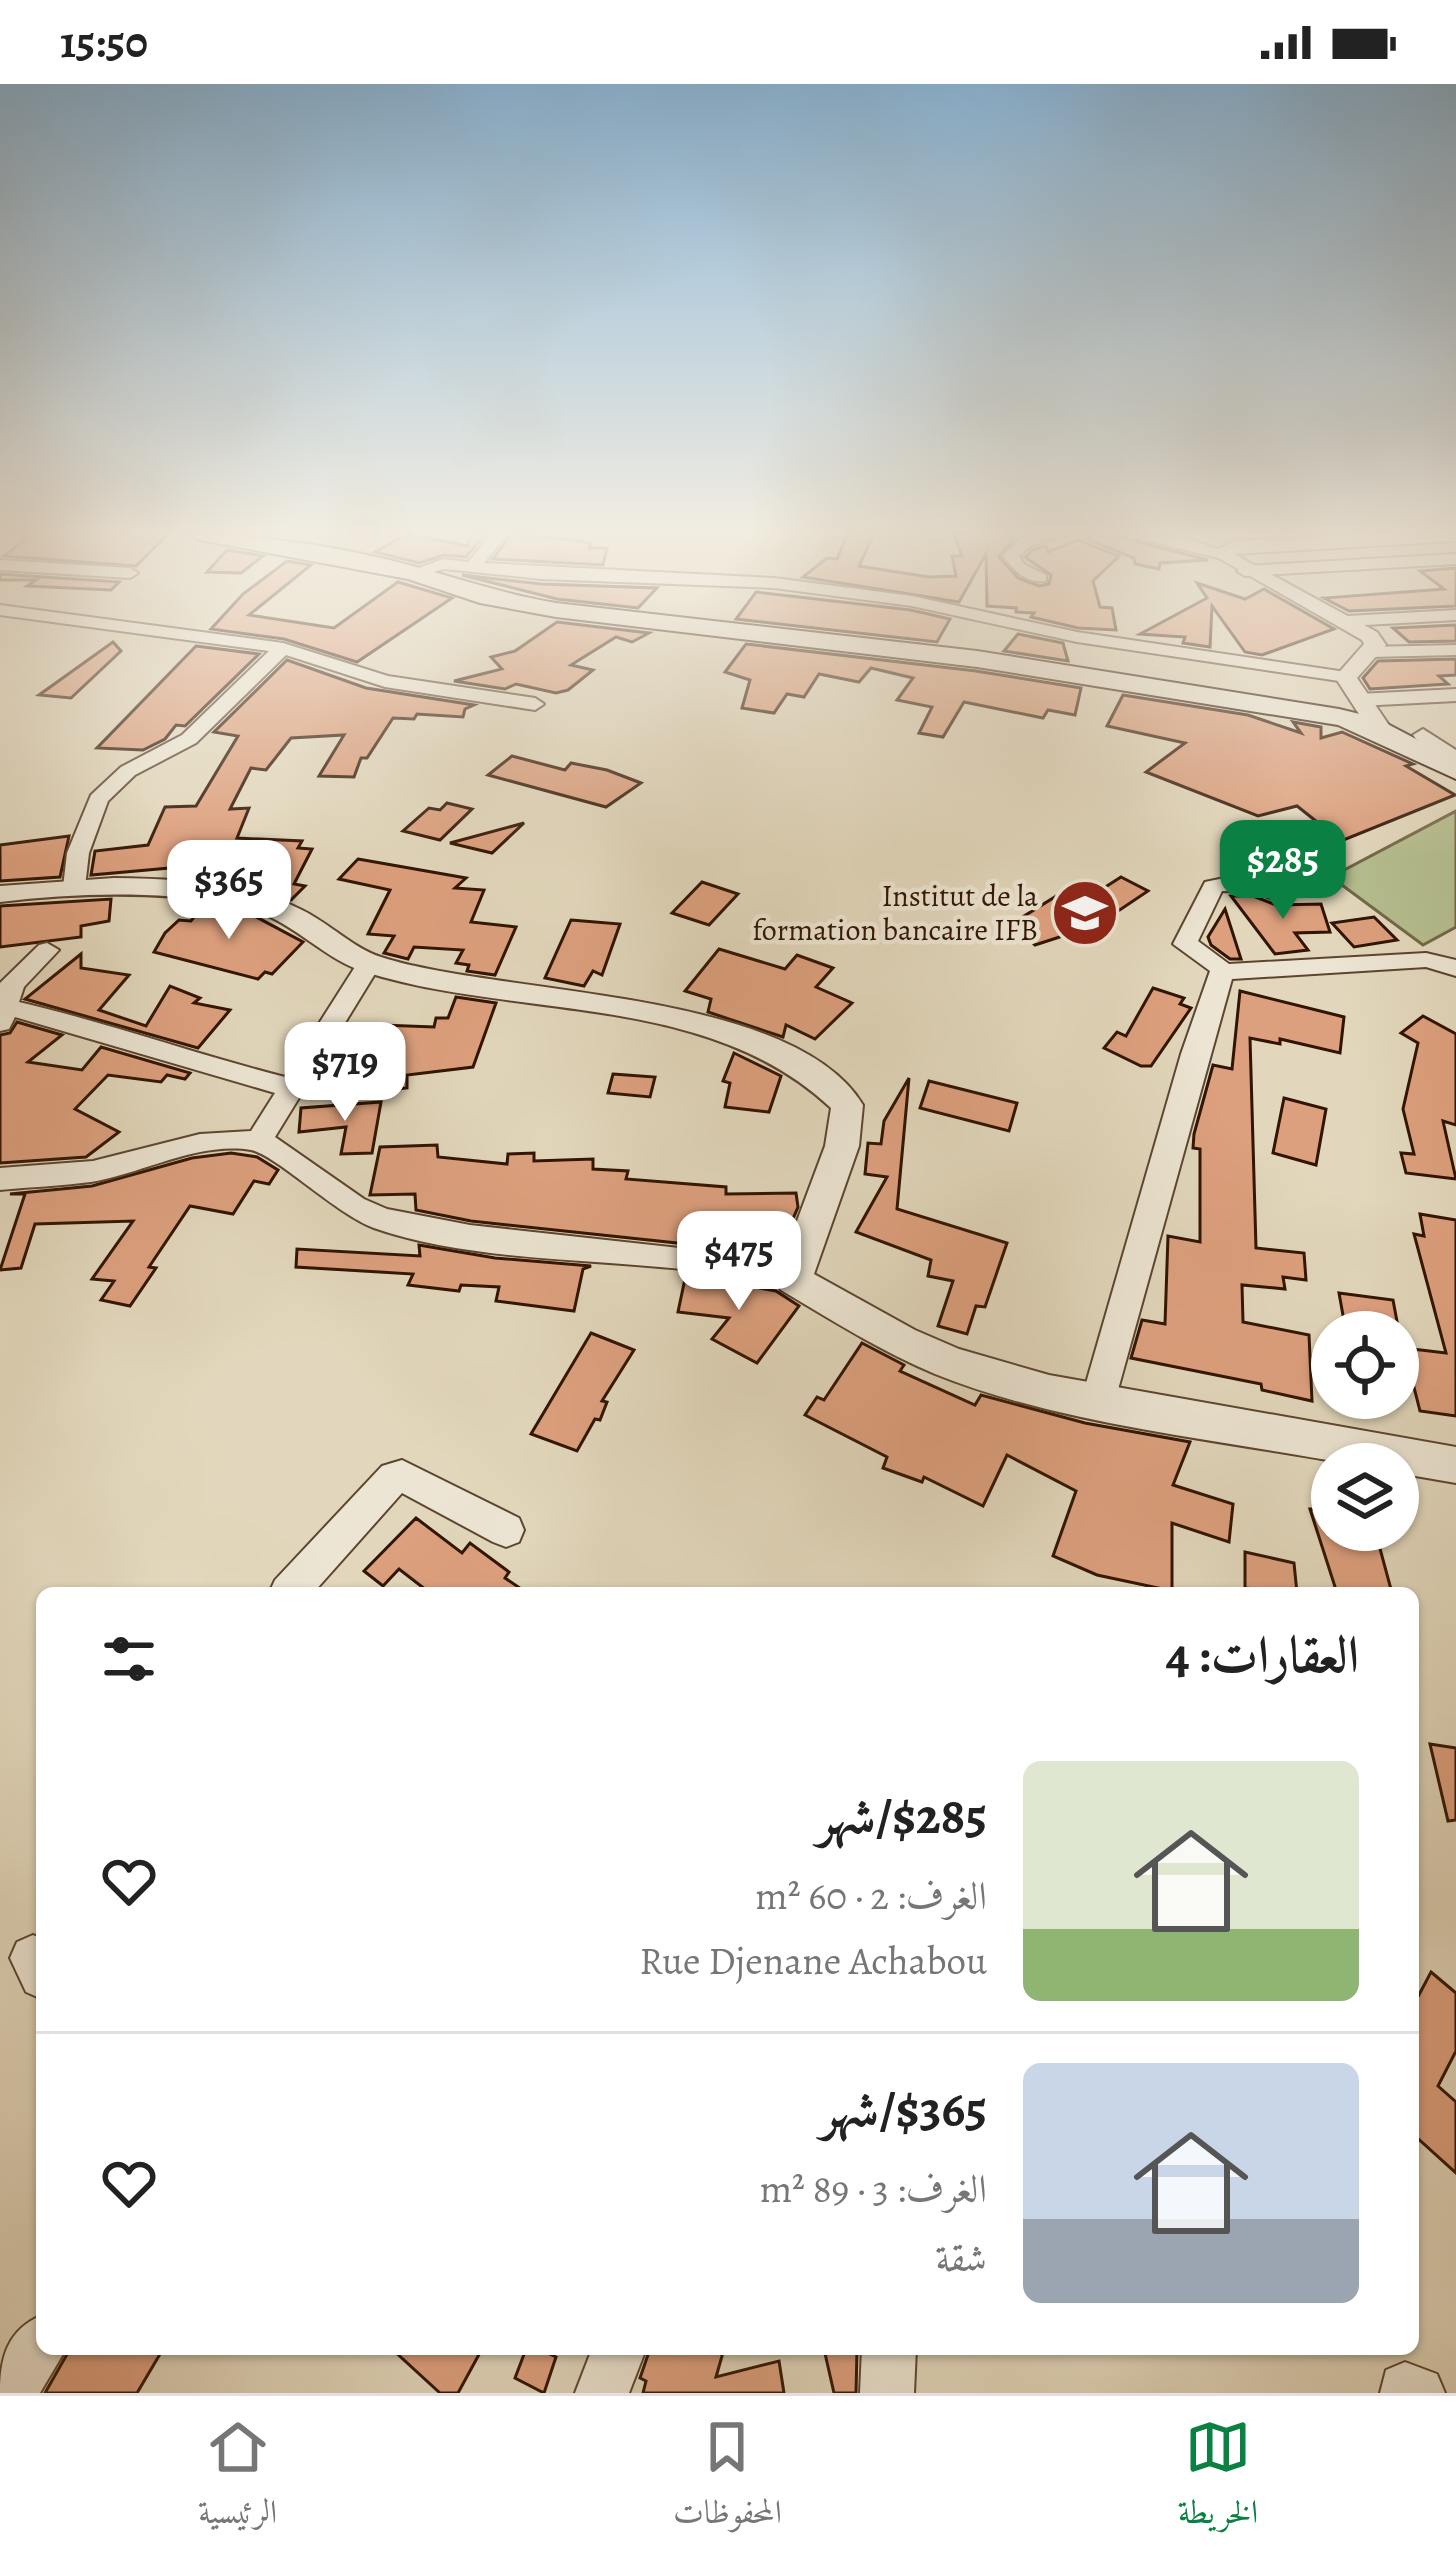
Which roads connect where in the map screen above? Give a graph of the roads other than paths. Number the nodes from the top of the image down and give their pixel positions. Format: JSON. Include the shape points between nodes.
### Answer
{"nodes":[{"id":1,"x":236,"y":642,"type":"edge"},
{"id":2,"x":815,"y":642,"type":"edge"},
{"id":3,"x":1109,"y":642,"type":"edge"},
{"id":4,"x":1375,"y":642,"type":"edge"},
{"id":5,"x":283,"y":648,"type":"junction"},
{"id":6,"x":1456,"y":650,"type":"edge"},
{"id":7,"x":1369,"y":652,"type":"junction"},
{"id":8,"x":1422,"y":652,"type":"junction"},
{"id":9,"x":1346,"y":677,"type":"junction"},
{"id":10,"x":1456,"y":692,"type":"edge"},
{"id":11,"x":1358,"y":700,"type":"junction"},
{"id":12,"x":535,"y":704,"type":"dead end"},
{"id":13,"x":1456,"y":733,"type":"edge"},
{"id":14,"x":1383,"y":734,"type":"junction"},
{"id":15,"x":1456,"y":760,"type":"edge"},
{"id":16,"x":1456,"y":771,"type":"edge"},
{"id":17,"x":74,"y":886,"type":"junction"},
{"id":18,"x":0,"y":894,"type":"edge"},
{"id":19,"x":1277,"y":894,"type":"dead end"},
{"id":20,"x":47,"y":950,"type":"dead end"},
{"id":21,"x":369,"y":964,"type":"junction"},
{"id":22,"x":1456,"y":968,"type":"edge"},
{"id":23,"x":1222,"y":971,"type":"junction"},
{"id":24,"x":4,"y":1015,"type":"edge"},
{"id":25,"x":295,"y":1089,"type":"junction"},
{"id":26,"x":259,"y":1140,"type":"junction"},
{"id":27,"x":0,"y":1179,"type":"edge"},
{"id":28,"x":794,"y":1280,"type":"junction"},
{"id":29,"x":1097,"y":1404,"type":"junction"},
{"id":30,"x":1456,"y":1466,"type":"edge"},
{"id":31,"x":506,"y":1530,"type":"dead end"},
{"id":32,"x":294,"y":1587,"type":"edge"},
{"id":33,"x":36,"y":2351,"type":"edge"},
{"id":34,"x":617,"y":2355,"type":"edge"},
{"id":35,"x":889,"y":2355,"type":"edge"},
{"id":36,"x":9,"y":2393,"type":"edge"},
{"id":37,"x":602,"y":2393,"type":"edge"},
{"id":38,"x":886,"y":2393,"type":"edge"}],
"edges":[{"from":1,"to":5,"type":"street"},
{"from":2,"to":14,"type":"main road","via":[[1001,662],[1348,718]]},
{"from":3,"to":9,"type":"street"},
{"from":4,"to":7,"type":"street"},
{"from":5,"to":12,"type":"street","via":[[386,681]]},
{"from":5,"to":17,"type":"street","via":[[189,740],[128,771],[98,799]]},
{"from":6,"to":8,"type":"street"},
{"from":7,"to":8,"type":"street"},
{"from":7,"to":9,"type":"street"},
{"from":8,"to":10,"type":"street"},
{"from":9,"to":11,"type":"street"},
{"from":10,"to":11,"type":"street"},
{"from":11,"to":14,"type":"street"},
{"from":13,"to":15,"type":"street","via":[[1423,735]]},
{"from":14,"to":16,"type":"main road"},
{"from":17,"to":18,"type":"street"},
{"from":17,"to":21,"type":"street","via":[[222,894],[274,905]]},
{"from":19,"to":23,"type":"street","via":[[1265,886],[1213,887],[1185,944]]},
{"from":20,"to":24,"type":"street","via":[[12,984]]},
{"from":21,"to":25,"type":"street"},
{"from":21,"to":28,"type":"street","via":[[656,1014],[731,1034],[820,1076],[847,1105],[848,1121]]},
{"from":22,"to":23,"type":"street","via":[[1426,960]]},
{"from":23,"to":29,"type":"street"},
{"from":24,"to":25,"type":"street","via":[[102,1030]]},
{"from":25,"to":26,"type":"street"},
{"from":26,"to":27,"type":"street"},
{"from":26,"to":28,"type":"street","via":[[382,1219],[710,1260]]},
{"from":28,"to":29,"type":"street","via":[[951,1363]]},
{"from":29,"to":30,"type":"street"},
{"from":31,"to":32,"type":"street","via":[[394,1478]]},
{"from":33,"to":36,"type":"street"},
{"from":34,"to":37,"type":"street"},
{"from":35,"to":38,"type":"street"}]}
